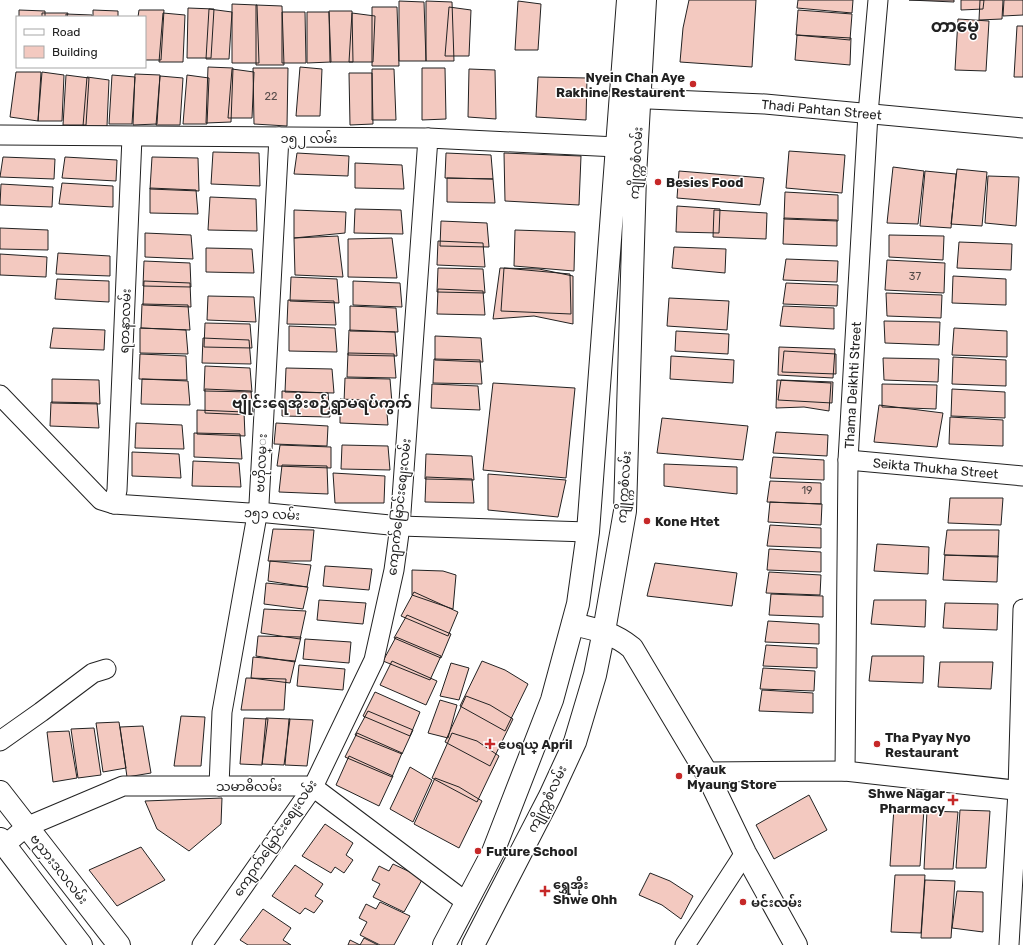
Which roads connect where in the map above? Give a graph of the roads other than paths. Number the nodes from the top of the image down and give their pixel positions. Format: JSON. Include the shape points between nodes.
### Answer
{"nodes":[{"id":1,"x":628,"y":0,"type":"edge"},
{"id":2,"x":645,"y":0,"type":"edge"},
{"id":3,"x":878,"y":0,"type":"edge"},
{"id":4,"x":630,"y":98,"type":"junction"},
{"id":5,"x":868,"y":114,"type":"junction"},
{"id":6,"x":1023,"y":128,"type":"edge"},
{"id":7,"x":0,"y":135,"type":"edge"},
{"id":8,"x":132,"y":137,"type":"junction"},
{"id":9,"x":279,"y":137,"type":"junction"},
{"id":10,"x":428,"y":138,"type":"junction"},
{"id":11,"x":617,"y":147,"type":"junction"},
{"id":12,"x":0,"y":395,"type":"edge"},
{"id":13,"x":848,"y":460,"type":"junction"},
{"id":14,"x":1023,"y":476,"type":"edge"},
{"id":15,"x":114,"y":504,"type":"junction"},
{"id":16,"x":258,"y":512,"type":"junction"},
{"id":17,"x":400,"y":526,"type":"junction"},
{"id":18,"x":588,"y":532,"type":"junction"},
{"id":19,"x":1023,"y":609,"type":"edge"},
{"id":20,"x":1023,"y":619,"type":"edge"},
{"id":21,"x":573,"y":624,"type":"junction"},
{"id":22,"x":604,"y":631,"type":"junction"},
{"id":23,"x":106,"y":669,"type":"dead end"},
{"id":24,"x":0,"y":741,"type":"edge"},
{"id":25,"x":845,"y":771,"type":"junction"},
{"id":26,"x":706,"y":772,"type":"junction"},
{"id":27,"x":220,"y":786,"type":"junction"},
{"id":28,"x":312,"y":787,"type":"junction"},
{"id":29,"x":1021,"y":791,"type":"edge"},
{"id":30,"x":0,"y":792,"type":"edge"},
{"id":31,"x":26,"y":827,"type":"junction"},
{"id":32,"x":2,"y":842,"type":"edge"},
{"id":33,"x":745,"y":853,"type":"junction"},
{"id":34,"x":466,"y":902,"type":"junction"},
{"id":35,"x":81,"y":945,"type":"edge"},
{"id":36,"x":119,"y":945,"type":"edge"},
{"id":37,"x":202,"y":945,"type":"edge"},
{"id":38,"x":444,"y":945,"type":"edge"},
{"id":39,"x":473,"y":945,"type":"edge"},
{"id":40,"x":686,"y":945,"type":"edge"},
{"id":41,"x":796,"y":945,"type":"edge"},
{"id":42,"x":1009,"y":945,"type":"edge"}],
"edges":[{"from":1,"to":4,"type":"main road","name":"ကျိုက္ကစံလမ်း"},
{"from":2,"to":4,"type":"main road","name":"ကျိုက္ကစံလမ်း"},
{"from":3,"to":5,"type":"street","name":"Thama Deikhti Street"},
{"from":4,"to":5,"type":"street","name":"Thadi Pahtan Street","via":[[765,104]]},
{"from":4,"to":11,"type":"main road","name":"ကျိုက္ကစံလမ်း"},
{"from":4,"to":22,"type":"main road","name":"ကျိုက္ကစံလမ်း","via":[[625,511]]},
{"from":5,"to":6,"type":"street","name":"Thadi Pahtan Street"},
{"from":5,"to":13,"type":"street","name":"Thama Deikhti Street"},
{"from":7,"to":8,"type":"street","name":"၁၅၂ လမ်း"},
{"from":8,"to":9,"type":"street","name":"၁၅၂ လမ်း"},
{"from":8,"to":15,"type":"street","name":"ရတနာလမ်း","via":[[118,490]]},
{"from":9,"to":10,"type":"street","name":"၁၅၂ လမ်း"},
{"from":9,"to":16,"type":"street","name":"ဗဟိုလမ္း"},
{"from":10,"to":11,"type":"street","name":"၁၅၂ လမ်း"},
{"from":10,"to":17,"type":"street","name":"ကျောက်မြောင်းစျေးလမ်း"},
{"from":11,"to":18,"type":"main road","name":"ကျိုက္ကစံလမ်း"},
{"from":12,"to":15,"type":"street","name":"၁၅၁ လမ်း","via":[[101,500]]},
{"from":13,"to":14,"type":"street","name":"Seikta Thukha Street"},
{"from":13,"to":25,"type":"street","name":"Thama Deikhti Street"},
{"from":15,"to":16,"type":"street","name":"၁၅၁ လမ်း"},
{"from":16,"to":17,"type":"street","name":"၁၅၁ လမ်း"},
{"from":16,"to":27,"type":"street","name":"ဗဟိုလမ္း","via":[[222,712]]},
{"from":17,"to":18,"type":"street","name":"၁၅၁ လမ်း"},
{"from":17,"to":28,"type":"street","name":"ကျောက်မြောင်းစျေးလမ်း","via":[[394,570],[374,660]]},
{"from":18,"to":21,"type":"main road","name":"ကျိုက္ကစံလမ်း"},
{"from":19,"to":20,"type":"street"},
{"from":20,"to":29,"type":"street"},
{"from":21,"to":22,"type":"main road"},
{"from":21,"to":34,"type":"main road","name":"ကျိုက္ကစံလမ်း","via":[[552,700],[493,852]]},
{"from":22,"to":26,"type":"main road","via":[[632,648]]},
{"from":22,"to":39,"type":"main road","name":"ကျိုက္ကစံလမ်း","via":[[595,675],[575,742]]},
{"from":23,"to":24,"type":"street","via":[[93,672]]},
{"from":25,"to":26,"type":"street"},
{"from":25,"to":29,"type":"street"},
{"from":26,"to":33,"type":"main road"},
{"from":27,"to":28,"type":"street","name":"သမာဓိလမ်း"},
{"from":27,"to":31,"type":"street","name":"သမာဓိလမ်း","via":[[123,786]]},
{"from":28,"to":34,"type":"street"},
{"from":28,"to":37,"type":"street","name":"ကျောက်မြောင်းစျေးလမ်း"},
{"from":29,"to":42,"type":"street"},
{"from":30,"to":31,"type":"main road","name":"ဗညားဒလလမ်း"},
{"from":31,"to":32,"type":"street","name":"သမာဓိလမ်း"},
{"from":31,"to":36,"type":"main road","name":"ဗညားဒလလမ်း"},
{"from":32,"to":35,"type":"main road"},
{"from":33,"to":40,"type":"street"},
{"from":33,"to":41,"type":"main road"},
{"from":34,"to":38,"type":"main road","name":"ကျိုက္ကစံလမ်း"}]}
